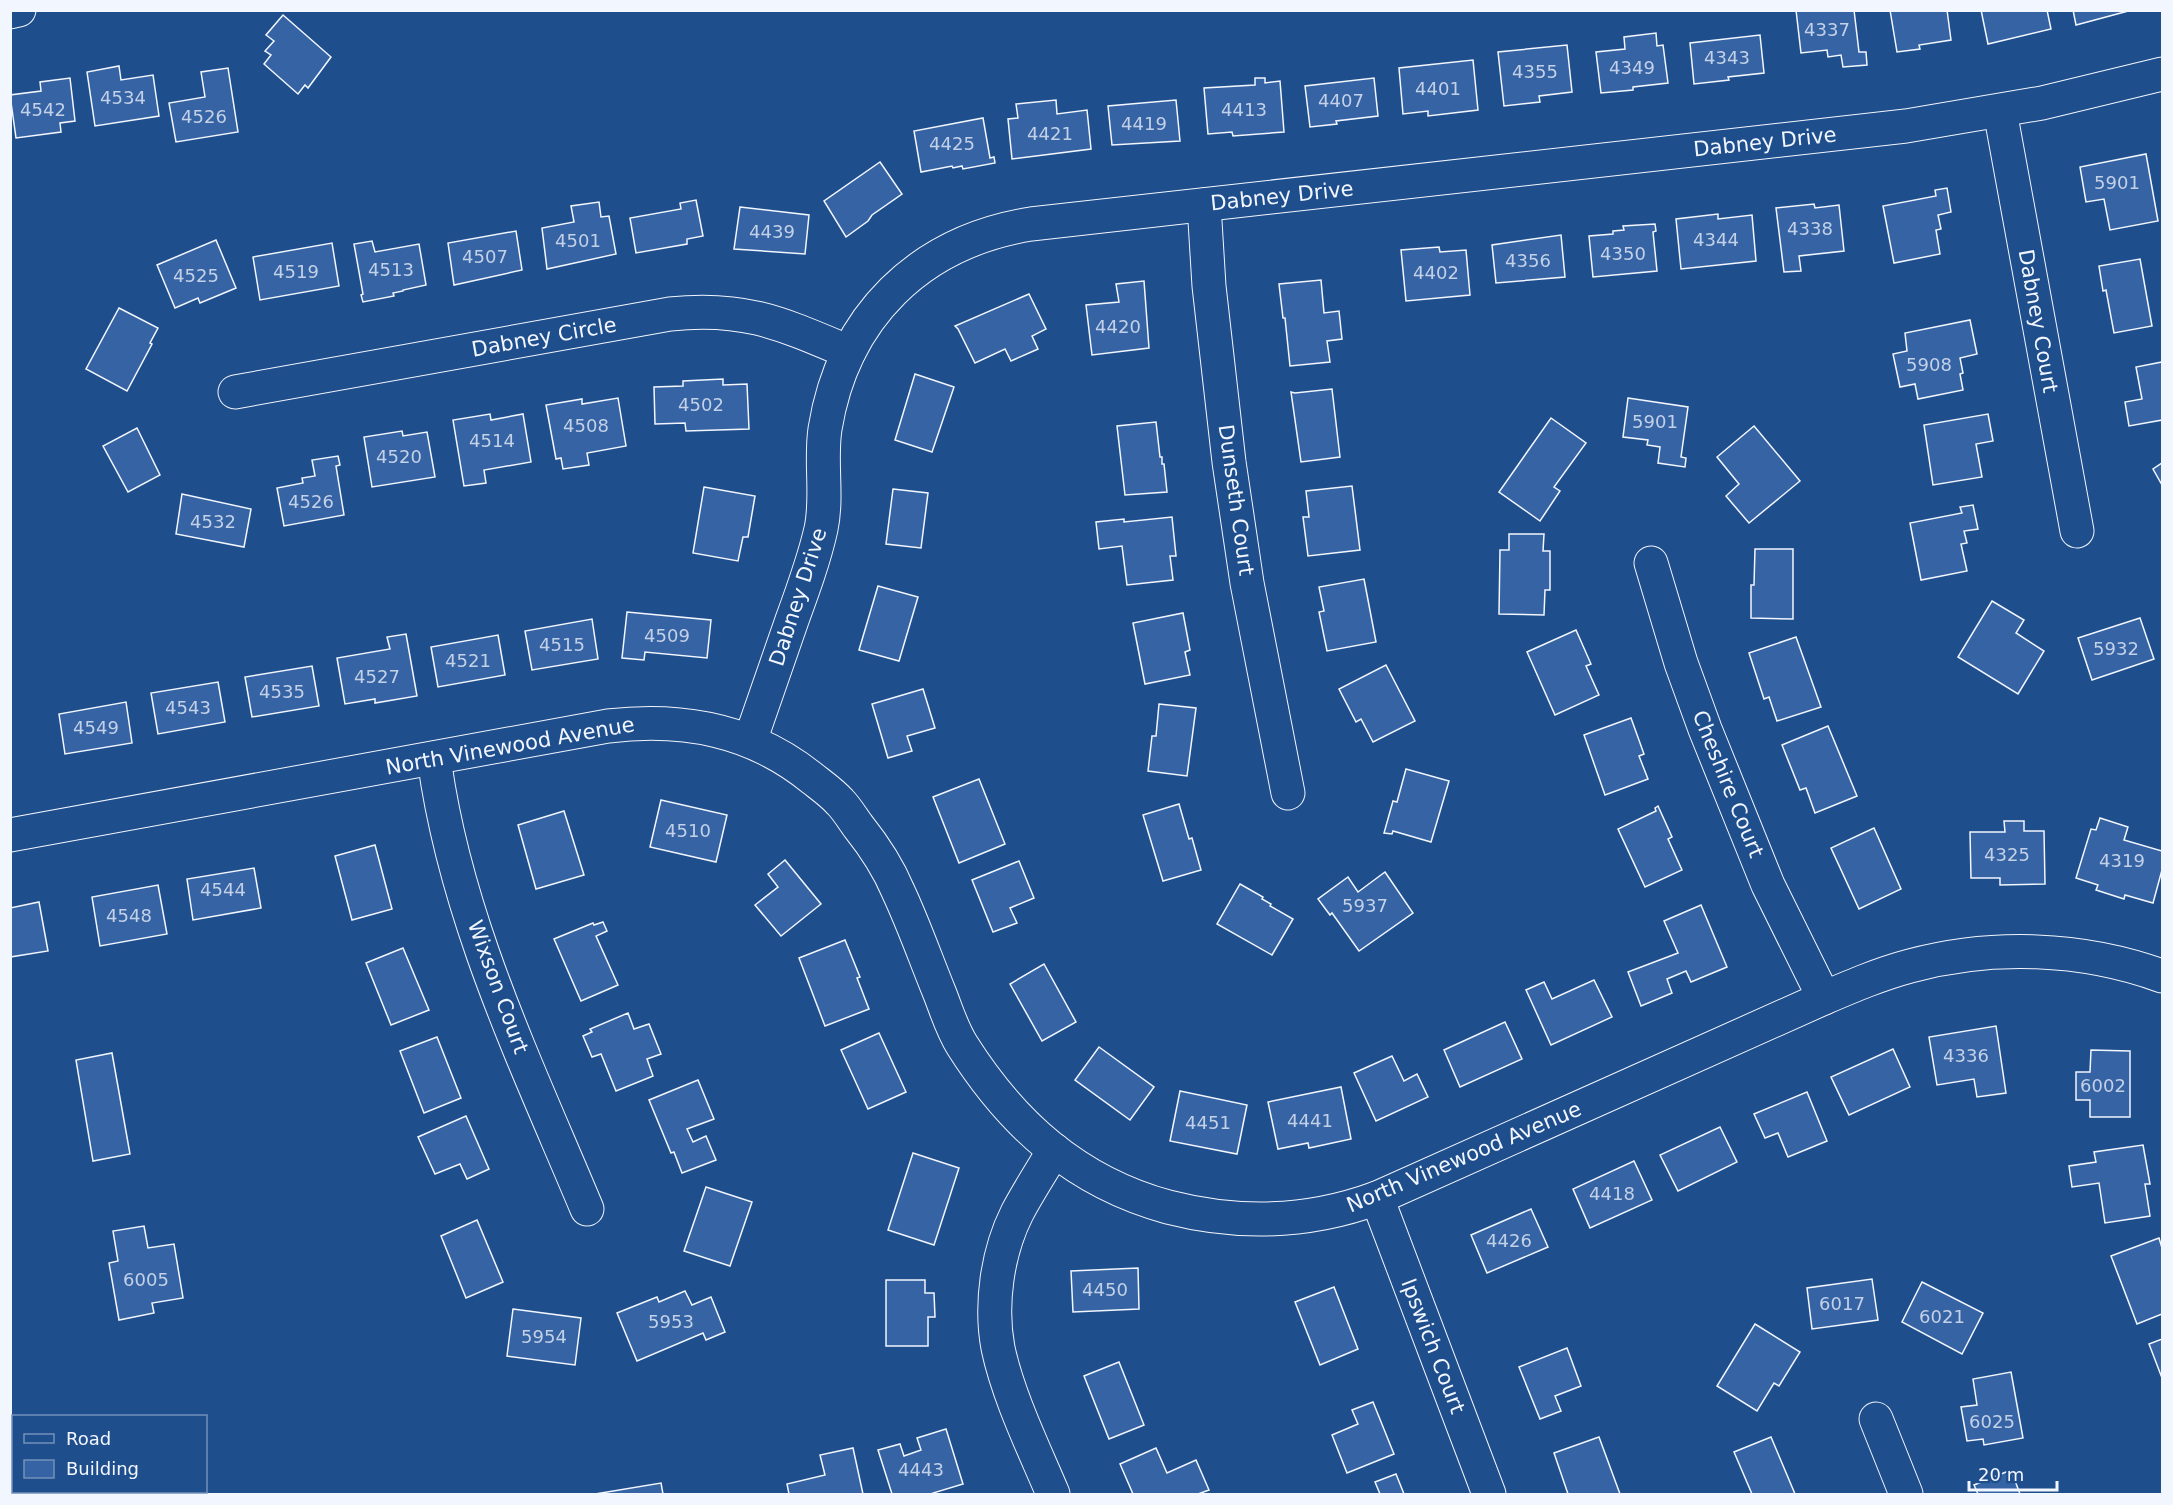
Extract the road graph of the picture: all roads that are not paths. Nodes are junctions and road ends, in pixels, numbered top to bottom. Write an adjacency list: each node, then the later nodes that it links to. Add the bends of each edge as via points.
1 (19, 10): 2 (street)
2 (10, 12)
3 (2163, 74): 4 (street, Dabney Drive)
4 (2000, 111): 5 (street, Dabney Drive, via 1906,126); 8 (street, Dabney Court)
5 (1204, 205): 6 (street, Dabney Drive, via 1031,224 990,232 965,242 939,254 897,287 868,318); 12 (street, Dunseth Court, via 1229,462 1247,583)
6 (849, 352): 7 (street, Dabney Circle, via 770,320 747,314 697,311); 10 (street, Dabney Drive, via 838,374 825,431 821,528)
7 (235, 392)
8 (2077, 531)
9 (1651, 563): 15 (street, Cheshire Court, via 1705,729 1768,885)
10 (750, 741): 11 (street, North Vinewood Avenue, via 708,728 637,723); 16 (street, North Vinewood Avenue, via 789,760 824,786 868,838 898,890 949,1019 976,1068 1021,1122)
11 (434, 758): 13 (street, North Vinewood Avenue); 18 (street, Wixson Court, via 449,844 487,964)
12 (1288, 793)
13 (10, 835)
14 (2163, 976): 15 (street, North Vinewood Avenue, via 2087,957 2032,951 1990,952 1909,966)
15 (1824, 998): 17 (street, North Vinewood Avenue)
16 (1054, 1150): 17 (street, North Vinewood Avenue, via 1111,1186 1149,1202 1203,1215 1284,1219 1339,1210); 20 (street, via 1016,1214 1002,1254 995,1308 999,1350 1011,1390)
17 (1377, 1198): 21 (street, Ipswich Court)
18 (587, 1209)
19 (1876, 1419): 22 (street)
20 (1053, 1494)
21 (1489, 1494)
22 (1906, 1494)

